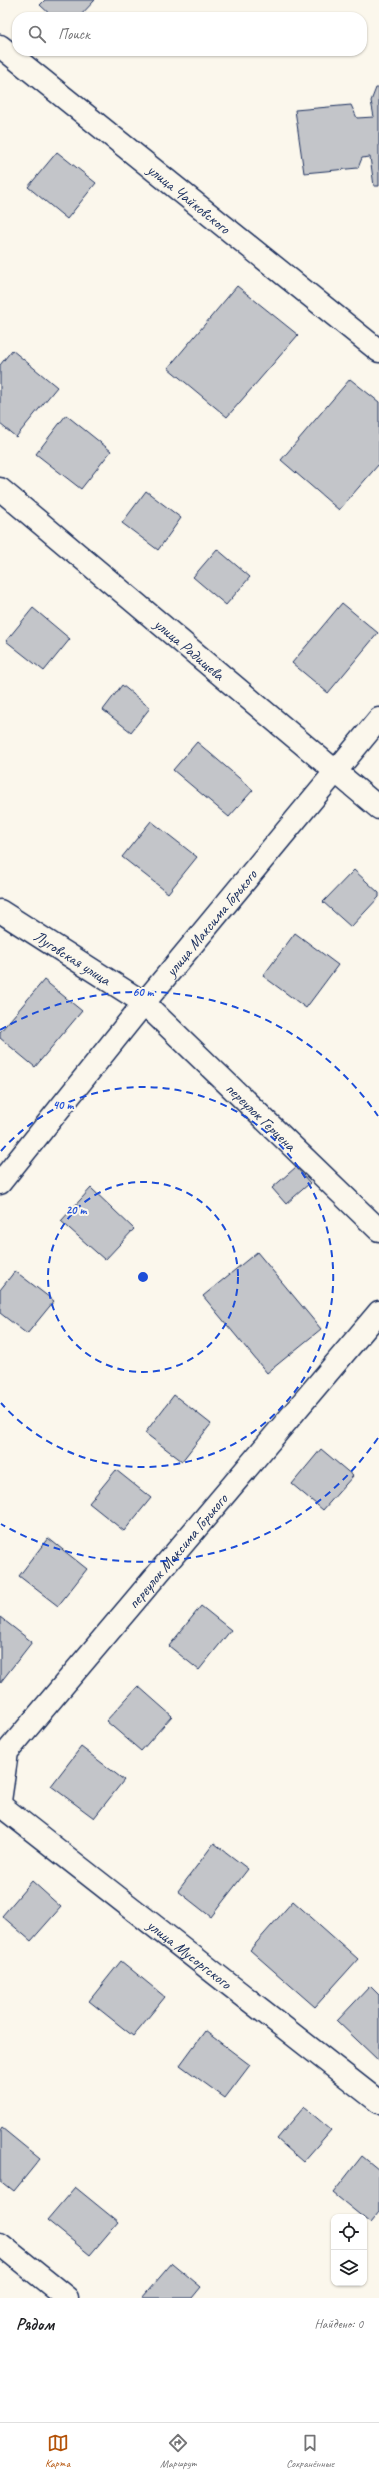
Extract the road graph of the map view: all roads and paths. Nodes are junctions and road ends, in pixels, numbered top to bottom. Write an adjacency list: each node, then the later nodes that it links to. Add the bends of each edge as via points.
1 (0, 46): 2 (street, улица Чайковского)
2 (12, 56)
3 (12, 56): 4 (street, улица Чайковского)
4 (379, 351)
5 (0, 489): 7 (street, улица Радищева)
6 (379, 719): 7 (street, улица Максима Горького)
7 (335, 772): 8 (street, улица Радищева); 10 (street, улица Максима Горького)
8 (379, 808)
9 (0, 911): 10 (street, Луговская улица)
10 (144, 1003): 11 (street, улица Максима Горького); 12 (street, переулок Герцена)
11 (0, 1183)
12 (379, 1230)
13 (379, 1312): 14 (street, переулок Максима Горького, via 7,1752)
14 (0, 1801)
15 (0, 1805): 16 (street, улица Мусоргского)
16 (379, 2102)
17 (0, 2244): 18 (street)
18 (67, 2298)

